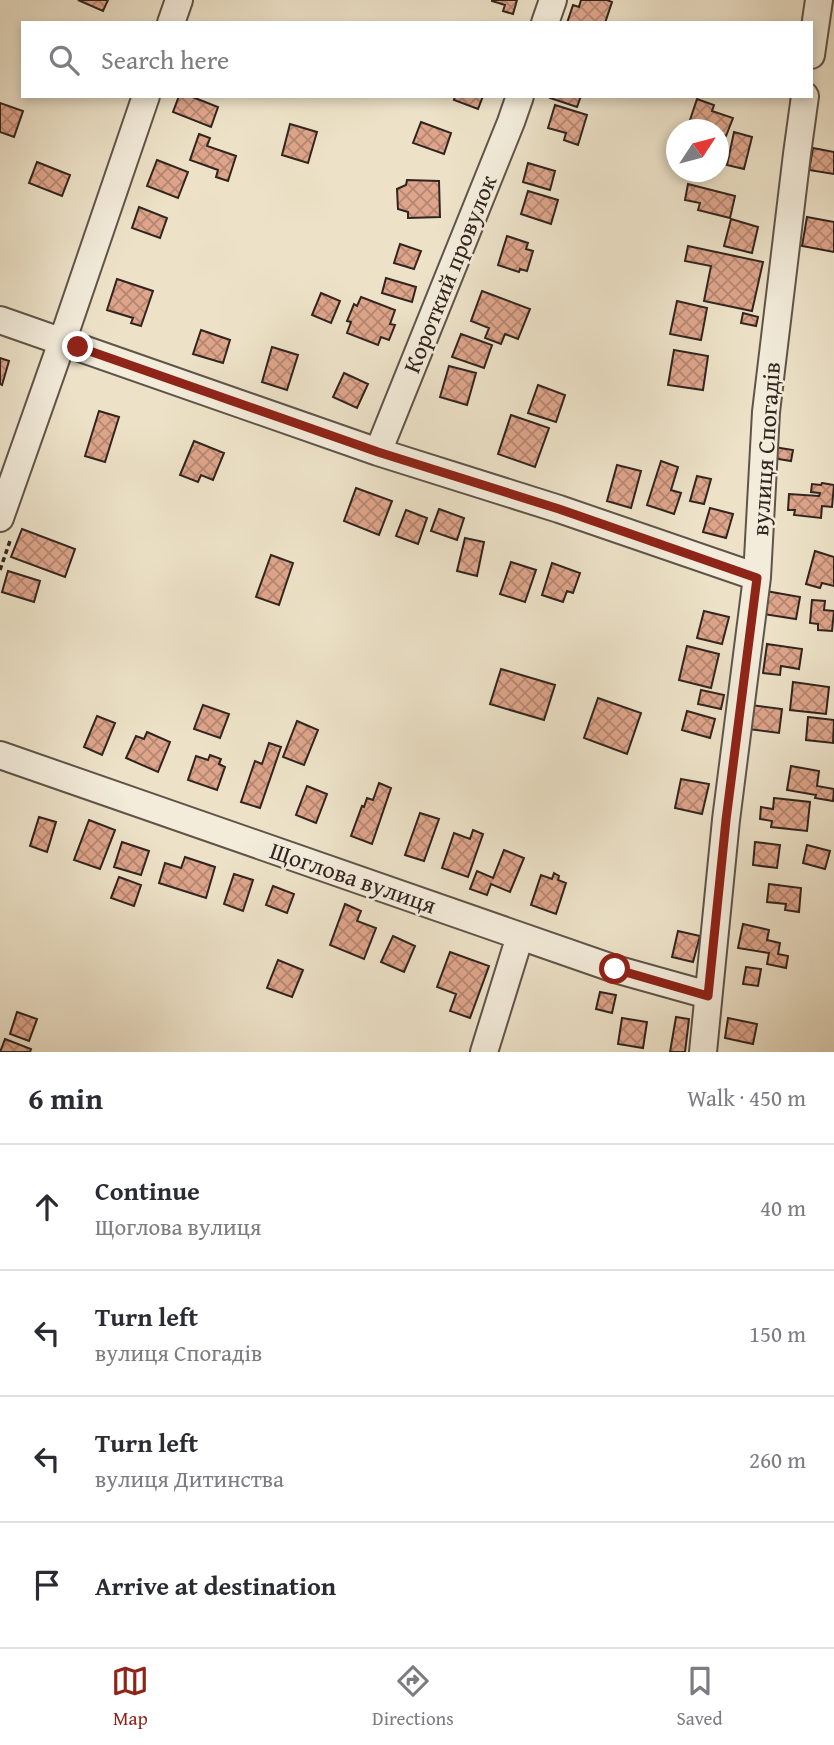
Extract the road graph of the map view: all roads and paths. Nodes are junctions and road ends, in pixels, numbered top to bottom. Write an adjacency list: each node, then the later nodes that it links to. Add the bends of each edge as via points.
1 (179, 0): 4 (street)
2 (553, 0): 5 (street)
3 (820, 0): 6 (street)
4 (172, 21)
5 (546, 21)
6 (813, 43)
7 (145, 98): 11 (street)
8 (519, 98): 12 (street, Короткий провулок)
9 (805, 98): 14 (street, вулиця Спогадів, via 766,412)
10 (0, 320): 11 (street)
11 (62, 342): 12 (street); 13 (street)
12 (378, 452): 14 (street)
13 (0, 517)
14 (757, 578): 17 (street, вулиця Спогадів)
15 (0, 755): 16 (street, Щоглова вулиця)
16 (520, 936): 17 (street, Щоглова вулиця); 18 (street)
17 (708, 996): 19 (street, вулиця Спогадів)
18 (484, 1052)
19 (703, 1052)

